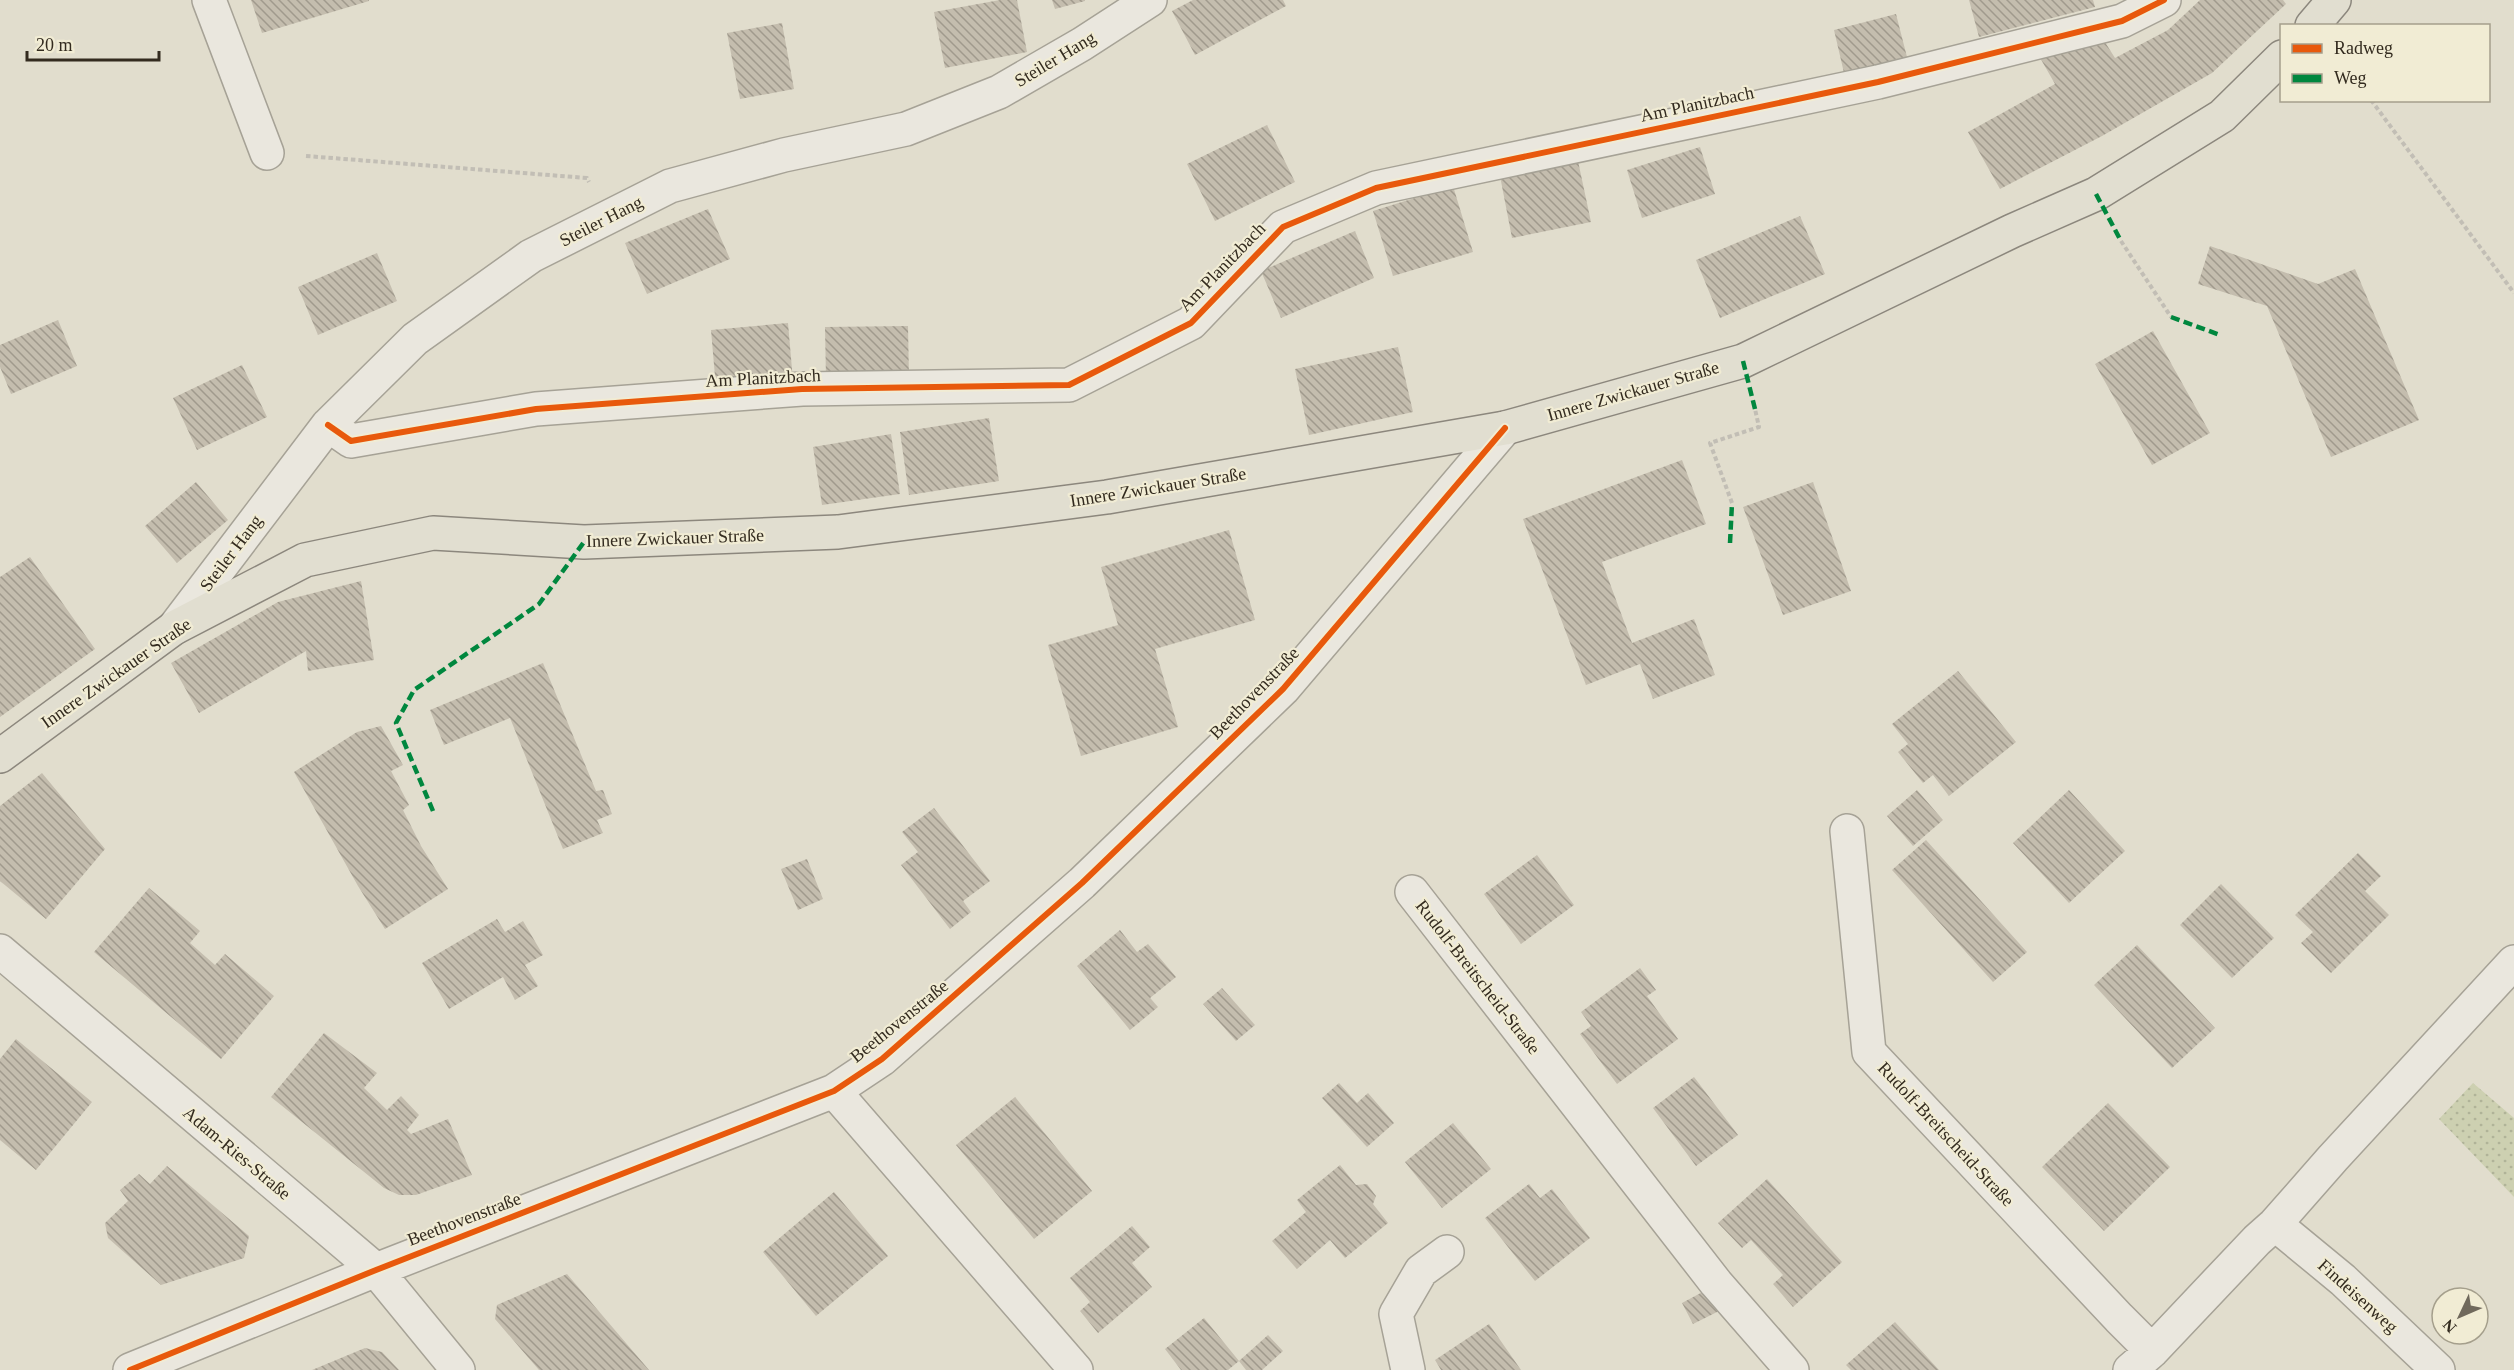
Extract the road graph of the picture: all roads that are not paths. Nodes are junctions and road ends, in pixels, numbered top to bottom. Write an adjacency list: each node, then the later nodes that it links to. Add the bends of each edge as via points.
1 (209, 0): 7 (street)
2 (1150, 0): 8 (street, Steiler Hang, via 999,92 906,129 784,155 670,186 531,256 415,339)
3 (2164, 0): 8 (street, Am Planitzbach, via 2122,21 1878,82 1376,188 1283,227 1191,323 1069,385 802,389 536,409 351,441)
4 (2334, 0): 5 (main road)
5 (2314, 24)
6 (2280, 59): 9 (main road, Innere Zwickauer Straße, via 2222,116 2096,194 1743,361)
7 (267, 153)
8 (328, 425): 10 (street, Steiler Hang)
9 (1505, 428): 10 (main road, Innere Zwickauer Straße, via 1107,497 838,532 584,542 433,533 305,560); 16 (street, Beethovenstraße, via 1283,689 1082,883 882,1059)
10 (174, 628): 11 (main road, Innere Zwickauer Straße)
11 (0, 756)
12 (1847, 831): 20 (street, Rudolf-Breitscheid-Straße, via 1869,1052 2111,1310)
13 (1412, 892): 25 (street, Rudolf-Breitscheid-Straße, via 1716,1283)
14 (0, 951): 19 (street, Adam-Ries-Straße)
15 (2514, 962): 17 (street, Rudolf-Breitscheid-Straße)
16 (834, 1091): 19 (street, Beethovenstraße); 23 (street)
17 (2275, 1224): 20 (street, Rudolf-Breitscheid-Straße); 26 (street, Findeisenweg, via 2343,1280)
18 (1447, 1252): 24 (street, via 1420,1270 1396,1314)
19 (376, 1270): 21 (street, Beethovenstraße); 22 (street, Adam-Ries-Straße)
20 (2141, 1360)
21 (130, 1370)
22 (458, 1370)
23 (1076, 1370)
24 (1408, 1370)
25 (1792, 1370)
26 (2438, 1370)

